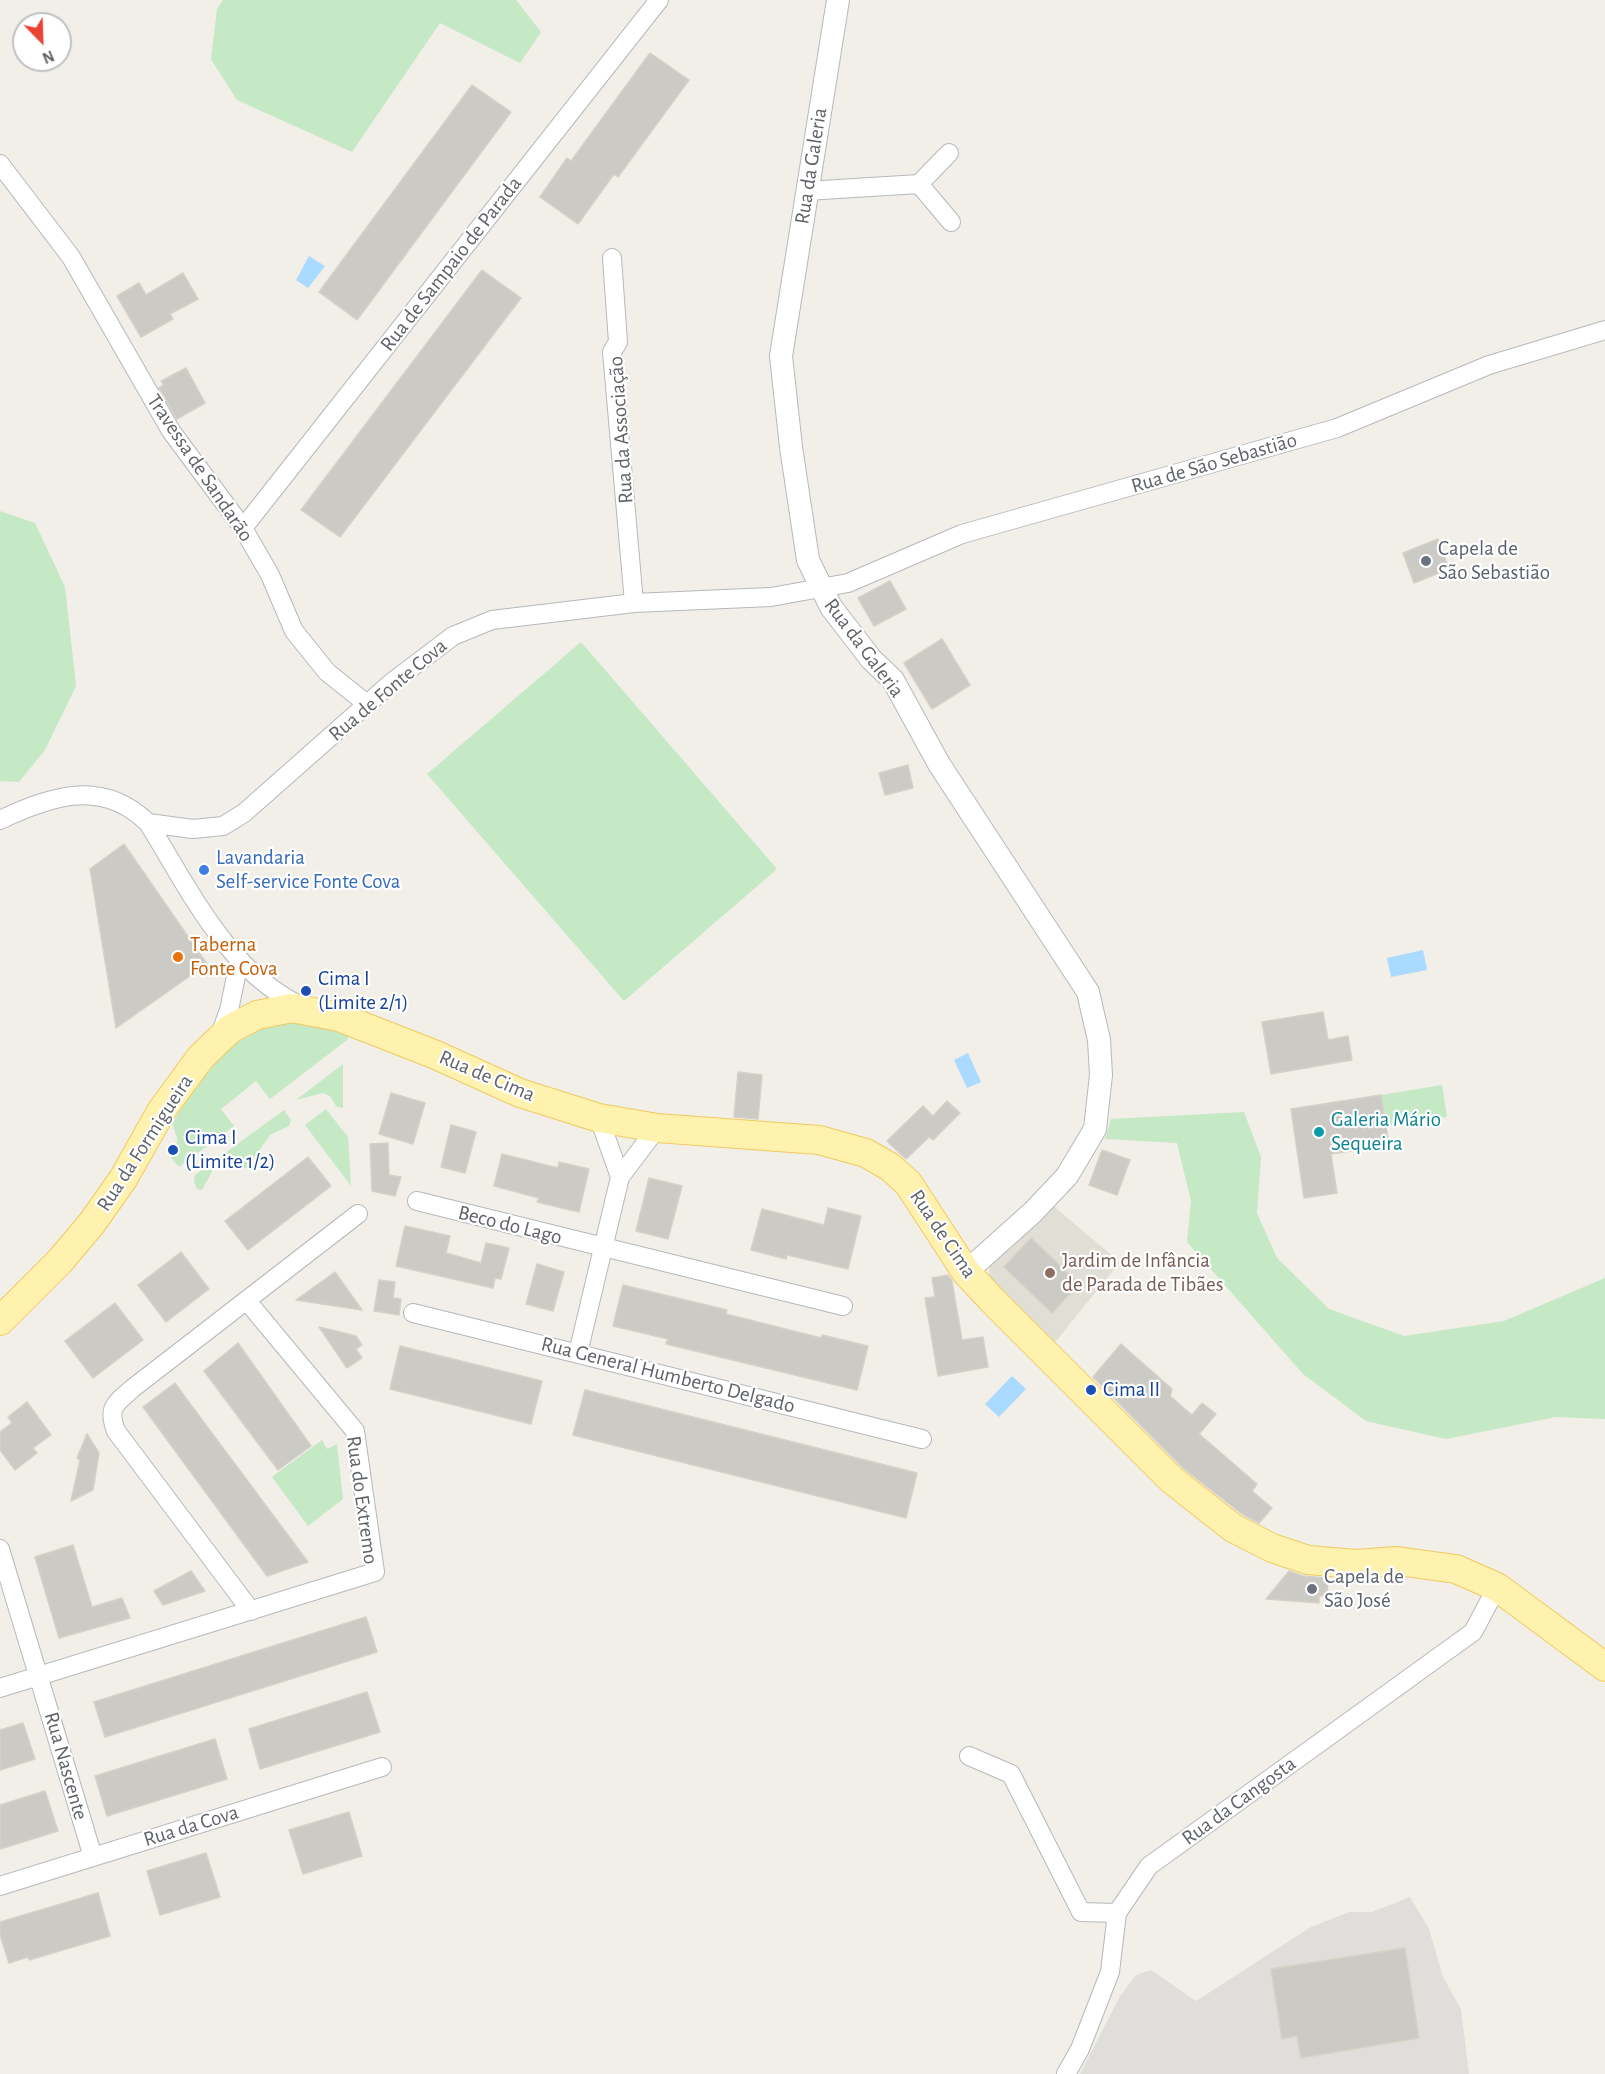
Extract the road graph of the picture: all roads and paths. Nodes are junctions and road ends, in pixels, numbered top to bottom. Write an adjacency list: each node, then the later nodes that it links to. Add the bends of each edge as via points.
1 (659, 0): 10 (street, Rua de Sampaio de Parada)
2 (838, 0): 6 (street, Rua da Galeria)
3 (949, 153): 5 (street)
4 (0, 164): 10 (street, Travessa de Sandarão, via 71,257 171,431)
5 (919, 184): 6 (street); 7 (street)
6 (806, 191): 11 (street, Rua da Galeria, via 781,356 808,560)
7 (951, 222)
8 (612, 258): 12 (street, Rua da Associação, via 618,342 612,352)
9 (1605, 330): 11 (street, Rua de São Sebastião, via 1490,365 1337,428 962,534 848,583)
10 (243, 528): 13 (street, Travessa de Sandarão, via 270,575 294,631 327,672)
11 (820, 589): 12 (street, Rua de Fonte Cova, via 771,597); 25 (street, Rua da Galeria, via 871,659 893,680 939,764 1088,992 1099,1040 1101,1076 1095,1129 1067,1176)
12 (634, 603): 13 (street, Rua de Fonte Cova, via 492,620 453,636)
13 (367, 704): 15 (street, Rua de Fonte Cova, via 244,813 223,826 193,829)
14 (0, 820): 15 (street, via 34,804 70,795 105,796 133,808)
15 (148, 823): 16 (street)
16 (239, 962): 17 (street, via 282,997); 18 (street, via 230,1010)
17 (314, 1012): 18 (main road, Rua da Formigueira, via 292,1008 258,1015 230,1029); 19 (main road, Rua de Cima, via 339,1017 436,1055 520,1093)
18 (218, 1041): 29 (main road, Rua da Formigueira, via 200,1058 162,1110 123,1179 92,1223)
19 (599, 1118): 20 (main road, Rua de Cima); 21 (street)
20 (657, 1128): 21 (street); 25 (main road, Rua de Cima, via 819,1140 866,1153 908,1183)
21 (620, 1177): 24 (street)
22 (417, 1201): 24 (street, Beco do Lago)
23 (358, 1214): 26 (street)
24 (602, 1248): 27 (street, Beco do Lago); 30 (street)
25 (966, 1272): 33 (main road, Rua de Cima, via 1172,1480 1233,1528 1272,1548 1308,1560 1398,1561 1456,1569)
26 (247, 1301): 34 (street, via 133,1388 115,1404 111,1416 116,1431); 34 (street, Rua do Extremo, via 355,1431 375,1572)
27 (843, 1306)
28 (413, 1313): 30 (street, Rua General Humberto Delgado)
29 (0, 1321)
30 (578, 1353): 31 (street, Rua General Humberto Delgado)
31 (922, 1439)
32 (0, 1549): 36 (street, Rua Nascente)
33 (1497, 1587): 35 (main road, Rua de Cima); 42 (street, Rua da Cangosta, via 1473,1632 1149,1866)
34 (250, 1611): 36 (street, Rua do Extremo)
35 (1605, 1667)
36 (39, 1675): 37 (street, Rua do Extremo); 40 (street, Rua Nascente)
37 (0, 1688)
38 (969, 1756): 42 (street, via 1011,1774 1081,1912)
39 (382, 1767): 40 (street, Rua da Cova)
40 (93, 1857): 41 (street, Rua da Cova)
41 (0, 1886)
42 (1117, 1913): 43 (street, Rua da Cangosta, via 1110,1972)
43 (1066, 2074)

